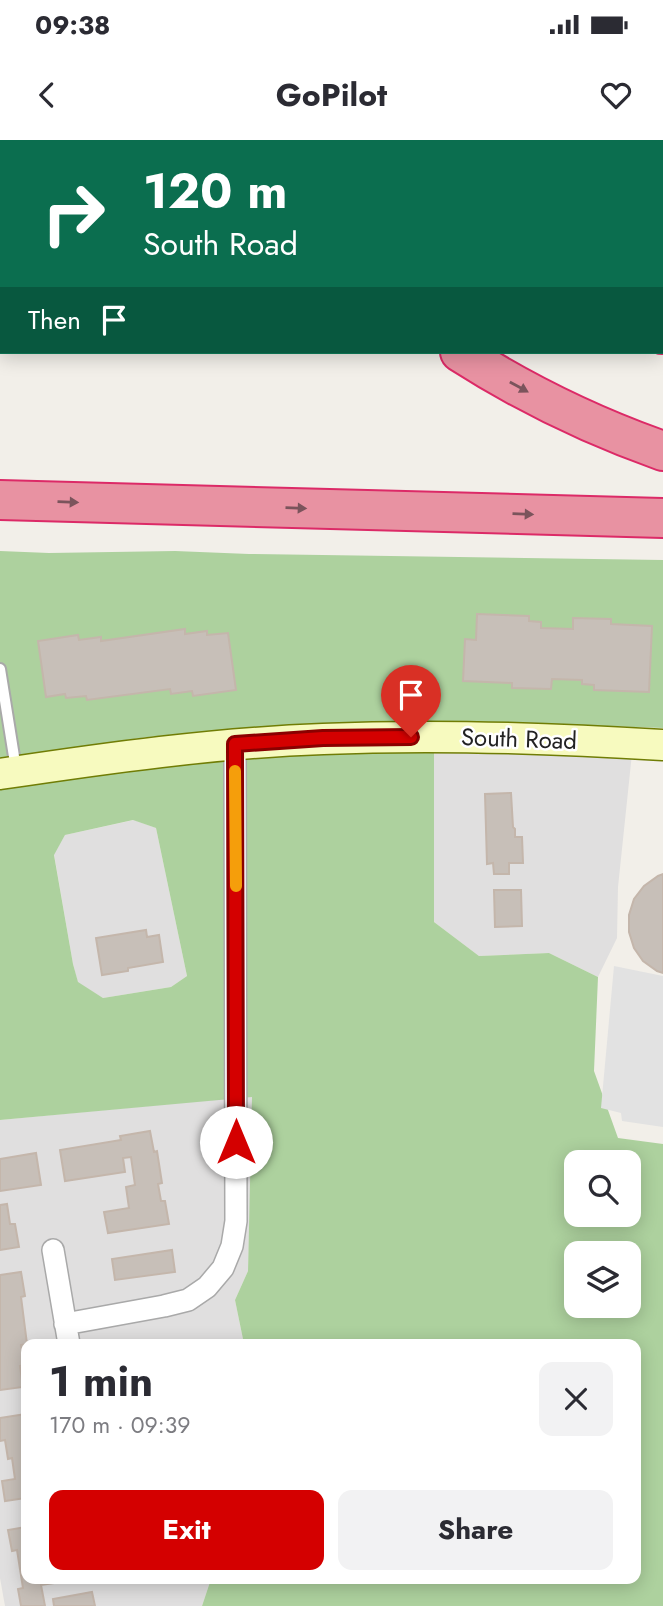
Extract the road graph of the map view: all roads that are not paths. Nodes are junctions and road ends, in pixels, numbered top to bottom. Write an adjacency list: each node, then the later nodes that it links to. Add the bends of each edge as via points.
1 (463, 354): 2 (highway, one-way to 2, via 565,411)
2 (663, 451)
3 (0, 500): 4 (highway, one-way to 4)
4 (663, 518)
5 (0, 669): 6 (lane)
6 (3, 703): 9 (lane)
7 (235, 744): 8 (main road, South Road, via 411,737); 9 (main road, South Road); 11 (street, via 236,1222 232,1246 223,1268 188,1300)
8 (663, 745)
9 (8, 773)
10 (53, 1250): 11 (street)
11 (67, 1334)

